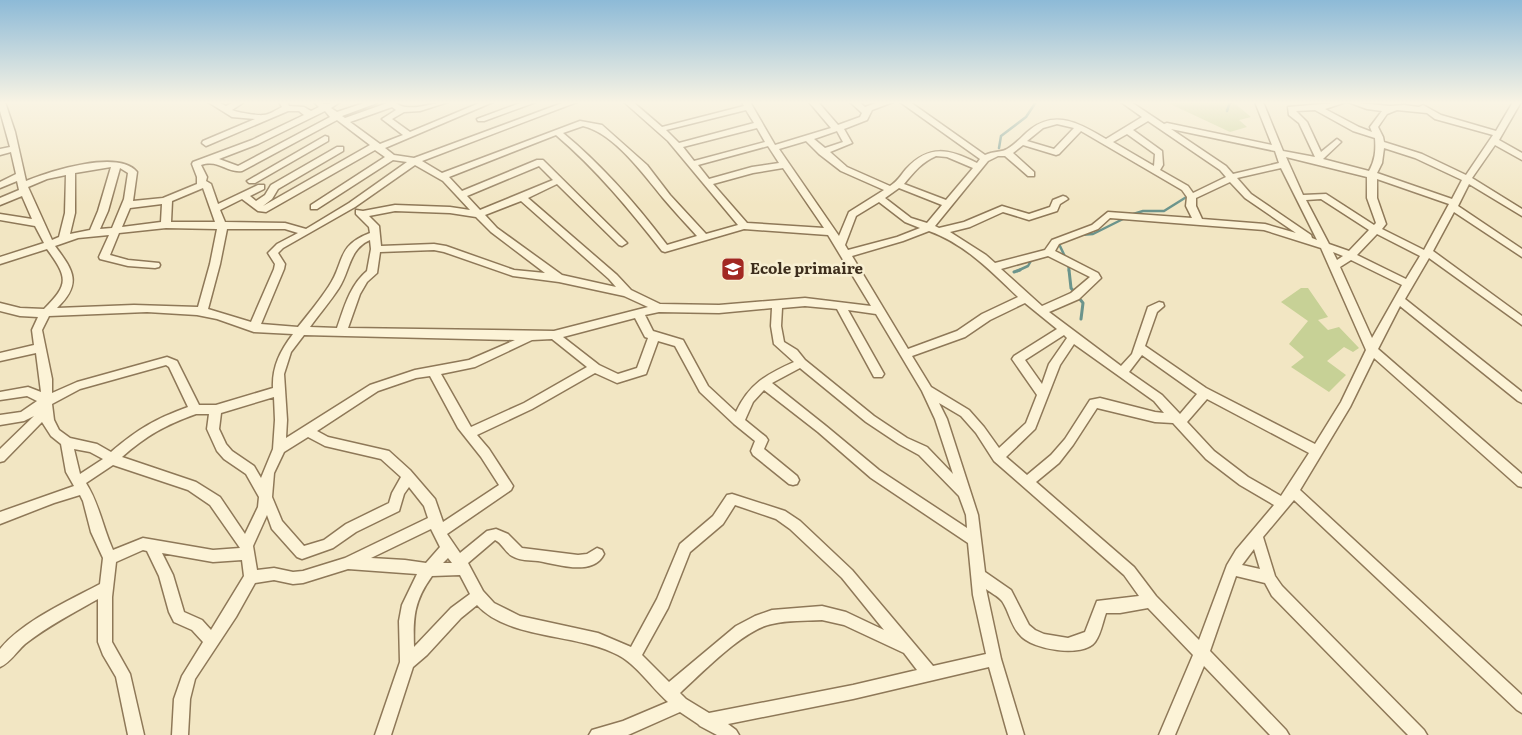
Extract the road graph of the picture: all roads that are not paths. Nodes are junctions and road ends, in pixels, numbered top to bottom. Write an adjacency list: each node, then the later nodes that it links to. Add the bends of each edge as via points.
1 (9, 136): 40 (street)
2 (221, 136): 36 (street)
3 (265, 136): 50 (street)
4 (299, 136): 50 (street, via 239,169)
5 (320, 136): 31 (street)
6 (362, 136): 39 (street)
7 (406, 136): 39 (street)
8 (483, 136): 52 (street)
9 (546, 136): 61 (street)
10 (562, 136): 104 (street, via 614,184 665,249)
11 (609, 136): 104 (street, via 644,167)
12 (668, 136): 38 (street)
13 (714, 136): 38 (street)
14 (766, 136): 37 (street)
15 (812, 136): 30 (street)
16 (843, 136): 44 (street, via 848,143)
17 (953, 136): 51 (street)
18 (1028, 136): 33 (street)
19 (1070, 136): 33 (street, via 1056,152)
20 (1097, 136): 34 (street)
21 (1118, 136): 34 (street)
22 (1135, 136): 58 (street, via 1159,153 1159,166)
23 (1176, 136): 62 (street)
24 (1213, 136): 42 (street)
25 (1273, 136): 42 (street)
26 (1309, 136): 49 (street)
27 (1371, 136): 32 (street)
28 (1378, 136): 32 (street)
29 (1496, 137): 47 (street); 64 (street)
30 (808, 138): 37 (street); 44 (street)
31 (325, 139): 41 (street); 71 (street)
32 (1379, 140): 63 (street, via 1379,159); 64 (street)
33 (1022, 142): 45 (street)
34 (1107, 142): 58 (street)
35 (1337, 142): 49 (street)
36 (206, 143)
37 (772, 145): 54 (street); 56 (street)
38 (677, 146): 54 (street)
39 (377, 147): 46 (street); 48 (street)
40 (14, 149): 43 (street); 67 (street)
41 (340, 149): 48 (street); 85 (street, via 274,187)
42 (1279, 151): 49 (street); 55 (street)
43 (0, 152)
44 (822, 152): 70 (street, via 844,169)
45 (1008, 153): 51 (street, via 996,153); 60 (street)
46 (391, 157): 52 (street); 84 (street)
47 (1522, 157)
48 (355, 158): 85 (street)
49 (1319, 158): 63 (street)
50 (211, 159): 68 (street, via 196,165 202,177 201,183)
51 (985, 159): 57 (street)
52 (415, 162): 61 (street); 82 (street)
53 (116, 164): 59 (street); 81 (street, via 133,170); 100 (street)
54 (694, 164): 66 (street)
55 (1285, 164): 62 (street); 77 (street)
56 (785, 165): 66 (street); 102 (street)
57 (977, 167): 70 (street, via 951,154 928,155); 80 (street)
58 (1155, 170): 74 (street, via 1185,188)
59 (70, 171): 67 (street); 105 (street, via 70,213)
60 (1031, 174)
61 (442, 176): 72 (street)
62 (1232, 177): 74 (street); 107 (street, via 1254,202)
63 (1373, 177): 83 (street); 98 (street, via 1372,198 1381,224)
64 (1468, 178): 83 (street); 87 (street)
65 (559, 180): 72 (street, via 536,162); 73 (street); 106 (street)
66 (709, 182): 95 (street)
67 (23, 184): 69 (street); 79 (street); 92 (street)
68 (206, 184): 78 (street, via 168,197); 86 (street)
69 (0, 185)
70 (895, 187): 75 (street); 80 (street)
71 (243, 195): 85 (street); 86 (street)
72 (461, 195): 89 (street)
73 (522, 197): 89 (street); 121 (street)
74 (1192, 197): 91 (street, via 1191,206)
75 (879, 198): 97 (street, via 904,217); 110 (street, via 852,214)
76 (1063, 198): 97 (street, via 1054,209 1033,217 1002,209 967,225)
77 (1301, 198): 98 (street, via 1323,196); 107 (street)
78 (166, 201): 81 (street); 93 (street)
79 (0, 202)
80 (947, 202): 97 (street)
81 (126, 205): 99 (street)
82 (352, 205): 88 (street); 101 (street)
83 (1454, 205): 112 (street); 113 (street)
84 (314, 207)
85 (259, 208): 94 (street)
86 (215, 209): 96 (street)
87 (1522, 213)
88 (362, 214): 89 (street, via 395,208); 103 (street, via 374,224)
89 (479, 214): 119 (street, via 502,236)
90 (0, 217): 92 (street)
91 (1198, 222): 107 (street, via 1265,227); 111 (street, via 1108,215 1082,234 1055,242)
92 (39, 223): 108 (street)
93 (166, 225): 96 (street); 99 (street)
94 (268, 226): 96 (street); 101 (street, via 293,227)
95 (744, 226): 102 (street); 104 (street)
96 (222, 227): 130 (street)
97 (934, 229): 110 (street); 118 (street, via 957,240)
98 (1376, 229): 112 (street); 114 (street)
99 (115, 231): 100 (street); 116 (street, via 105,258)
100 (94, 232): 105 (street)
101 (307, 232): 135 (street, via 273,253 280,264 279,269)
102 (830, 232): 110 (street)
103 (376, 234): 109 (street); 136 (street, via 361,240 349,251 335,286)
104 (704, 238)
105 (64, 239): 108 (street)
106 (622, 243)
107 (1319, 243): 114 (street); 117 (street)
108 (49, 244): 115 (street); 133 (street, via 64,265 69,283 64,295)
109 (376, 249): 119 (street, via 440,248 512,273); 137 (street, via 372,272 355,294)
110 (843, 249): 129 (street)
111 (1049, 252): 118 (street); 131 (street, via 1091,272 1096,278 1075,296)
112 (1427, 253): 120 (street); 134 (street)
113 (1522, 254)
114 (1351, 255): 117 (street); 120 (street)
115 (0, 261)
116 (155, 265)
117 (1334, 266): 144 (street)
118 (994, 267): 122 (street)
119 (558, 278): 121 (street)
120 (1408, 284): 123 (street)
121 (627, 293): 128 (street)
122 (1026, 298): 131 (street); 145 (street, via 986,317 961,334)
123 (1399, 300): 144 (street); 158 (street)
124 (777, 306): 127 (street, via 805,302); 128 (street); 147 (street, via 777,341)
125 (1159, 306): 142 (street, via 1152,310)
126 (0, 307): 133 (street)
127 (841, 307): 129 (street); 151 (street)
128 (659, 308): 132 (street)
129 (878, 310): 145 (street)
130 (202, 311): 133 (street, via 83,310); 135 (street)
131 (1040, 311): 138 (street)
132 (638, 313): 139 (street); 141 (street, via 648,332)
133 (45, 314): 143 (street, via 37,330)
134 (1522, 321)
135 (254, 328): 136 (street)
136 (302, 330): 137 (street); 154 (street, via 286,351)
137 (341, 331): 140 (street)
138 (1068, 333): 150 (street); 156 (street); 156 (street, via 1018,359)
139 (554, 335): 140 (street); 148 (street)
140 (534, 336): 149 (street, via 470,364)
141 (654, 336): 148 (street, via 641,372 617,379); 163 (street, via 679,343 704,389)
142 (1138, 347): 150 (street, via 1133,361); 155 (street)
143 (40, 348): 146 (street); 159 (street, via 46,379)
144 (1371, 349): 169 (street, via 1346,404); 176 (street)
145 (905, 354): 153 (street)
146 (0, 357)
147 (801, 363): 152 (street); 179 (street, via 870,419 923,451)
148 (595, 368): 166 (street, via 528,406)
149 (434, 372): 165 (street, via 415,374 374,388); 166 (street)
150 (1122, 372): 164 (street, via 1158,398)
151 (878, 374)
152 (763, 383): 163 (street, via 747,399); 185 (street, via 875,474)
153 (927, 390): 172 (street, via 965,413); 179 (street, via 941,419)
154 (278, 391): 161 (street); 168 (street)
155 (1205, 393): 164 (street); 169 (street)
156 (1043, 395): 172 (street, via 1029,428)
157 (0, 396): 159 (street, via 28,391)
158 (1522, 398)
159 (46, 403): 160 (street, via 77,386 167,362 173,364); 162 (street, via 24,416); 167 (street, via 48,421); 170 (street, via 36,422)
160 (196, 409): 161 (street); 171 (street, via 166,420 140,435)
161 (216, 410): 180 (street, via 213,429 222,447 250,470)
162 (0, 420)
163 (738, 420): 174 (street, via 762,440 757,451)
164 (1177, 420): 175 (street, via 1094,403 1055,459); 181 (street, via 1210,455 1244,481)
165 (308, 430): 168 (street); 173 (street, via 325,441 385,456)
166 (468, 434): 183 (street, via 507,486)
167 (66, 442): 171 (street, via 93,448); 177 (street, via 72,472)
168 (279, 449): 180 (street, via 268,473)
169 (1316, 451): 178 (street)
170 (0, 457)
171 (112, 458): 177 (street); 188 (street, via 192,486 215,501)
172 (998, 458): 175 (street)
173 (408, 477): 180 (street, via 394,507 351,528 328,544 304,553 277,525); 183 (street, via 430,503)
174 (793, 480)
175 (1026, 482): 200 (street, via 1129,571)
176 (1522, 482)
177 (80, 486): 182 (street); 190 (street, via 89,499 98,532)
178 (1293, 491): 181 (street); 211 (street)
179 (966, 494): 185 (street)
180 (265, 496): 188 (street)
181 (1282, 503): 184 (street)
182 (0, 518)
183 (437, 526): 187 (street); 191 (street)
184 (1257, 536): 193 (street); 197 (street)
185 (974, 540): 195 (street)
186 (151, 545): 188 (street, via 213,556); 190 (street, via 138,545); 201 (street, via 160,560 179,617 197,625)
187 (448, 548): 192 (street); 194 (street)
188 (246, 550): 196 (street)
189 (597, 554): 192 (street, via 579,562 522,555 497,534 492,535)
190 (110, 558): 198 (street)
191 (348, 563): 194 (street); 196 (street, via 303,577 274,574)
192 (462, 565): 194 (street); 199 (street)
193 (1232, 569): 197 (street); 203 (street)
194 (428, 570): 207 (street, via 414,591 407,615)
195 (977, 575): 200 (street, via 1006,595 1018,623 1030,635 1060,644 1076,644 1090,637 1104,605); 205 (street)
196 (251, 577): 201 (street)
197 (1269, 578): 221 (street, via 1288,602)
198 (106, 588): 206 (street, via 23,637); 213 (street, via 105,642 123,674)
199 (478, 596): 204 (street, via 490,608 519,622 612,644); 207 (street, via 456,613)
200 (1151, 601): 203 (street)
201 (212, 642): 214 (street, via 184,688)
202 (911, 649): 204 (street, via 847,574 795,525 780,515 732,499 718,520 685,548 661,607); 208 (street); 209 (street, via 846,619 822,613 772,617 741,631)
203 (1202, 652): 219 (street); 220 (street)
204 (633, 657): 209 (street)
205 (994, 659): 208 (street); 218 (street)
206 (0, 660)
207 (407, 662): 215 (street)
208 (930, 674): 212 (street)
209 (668, 693): 210 (street)
210 (681, 704): 212 (street); 216 (street, via 624,729)
211 (1522, 705)
212 (705, 721): 217 (street)
213 (136, 735)
214 (180, 735)
215 (383, 735)
216 (596, 735)
217 (731, 735)
218 (1016, 735)
219 (1167, 735)
220 (1281, 735)
221 (1419, 735)

